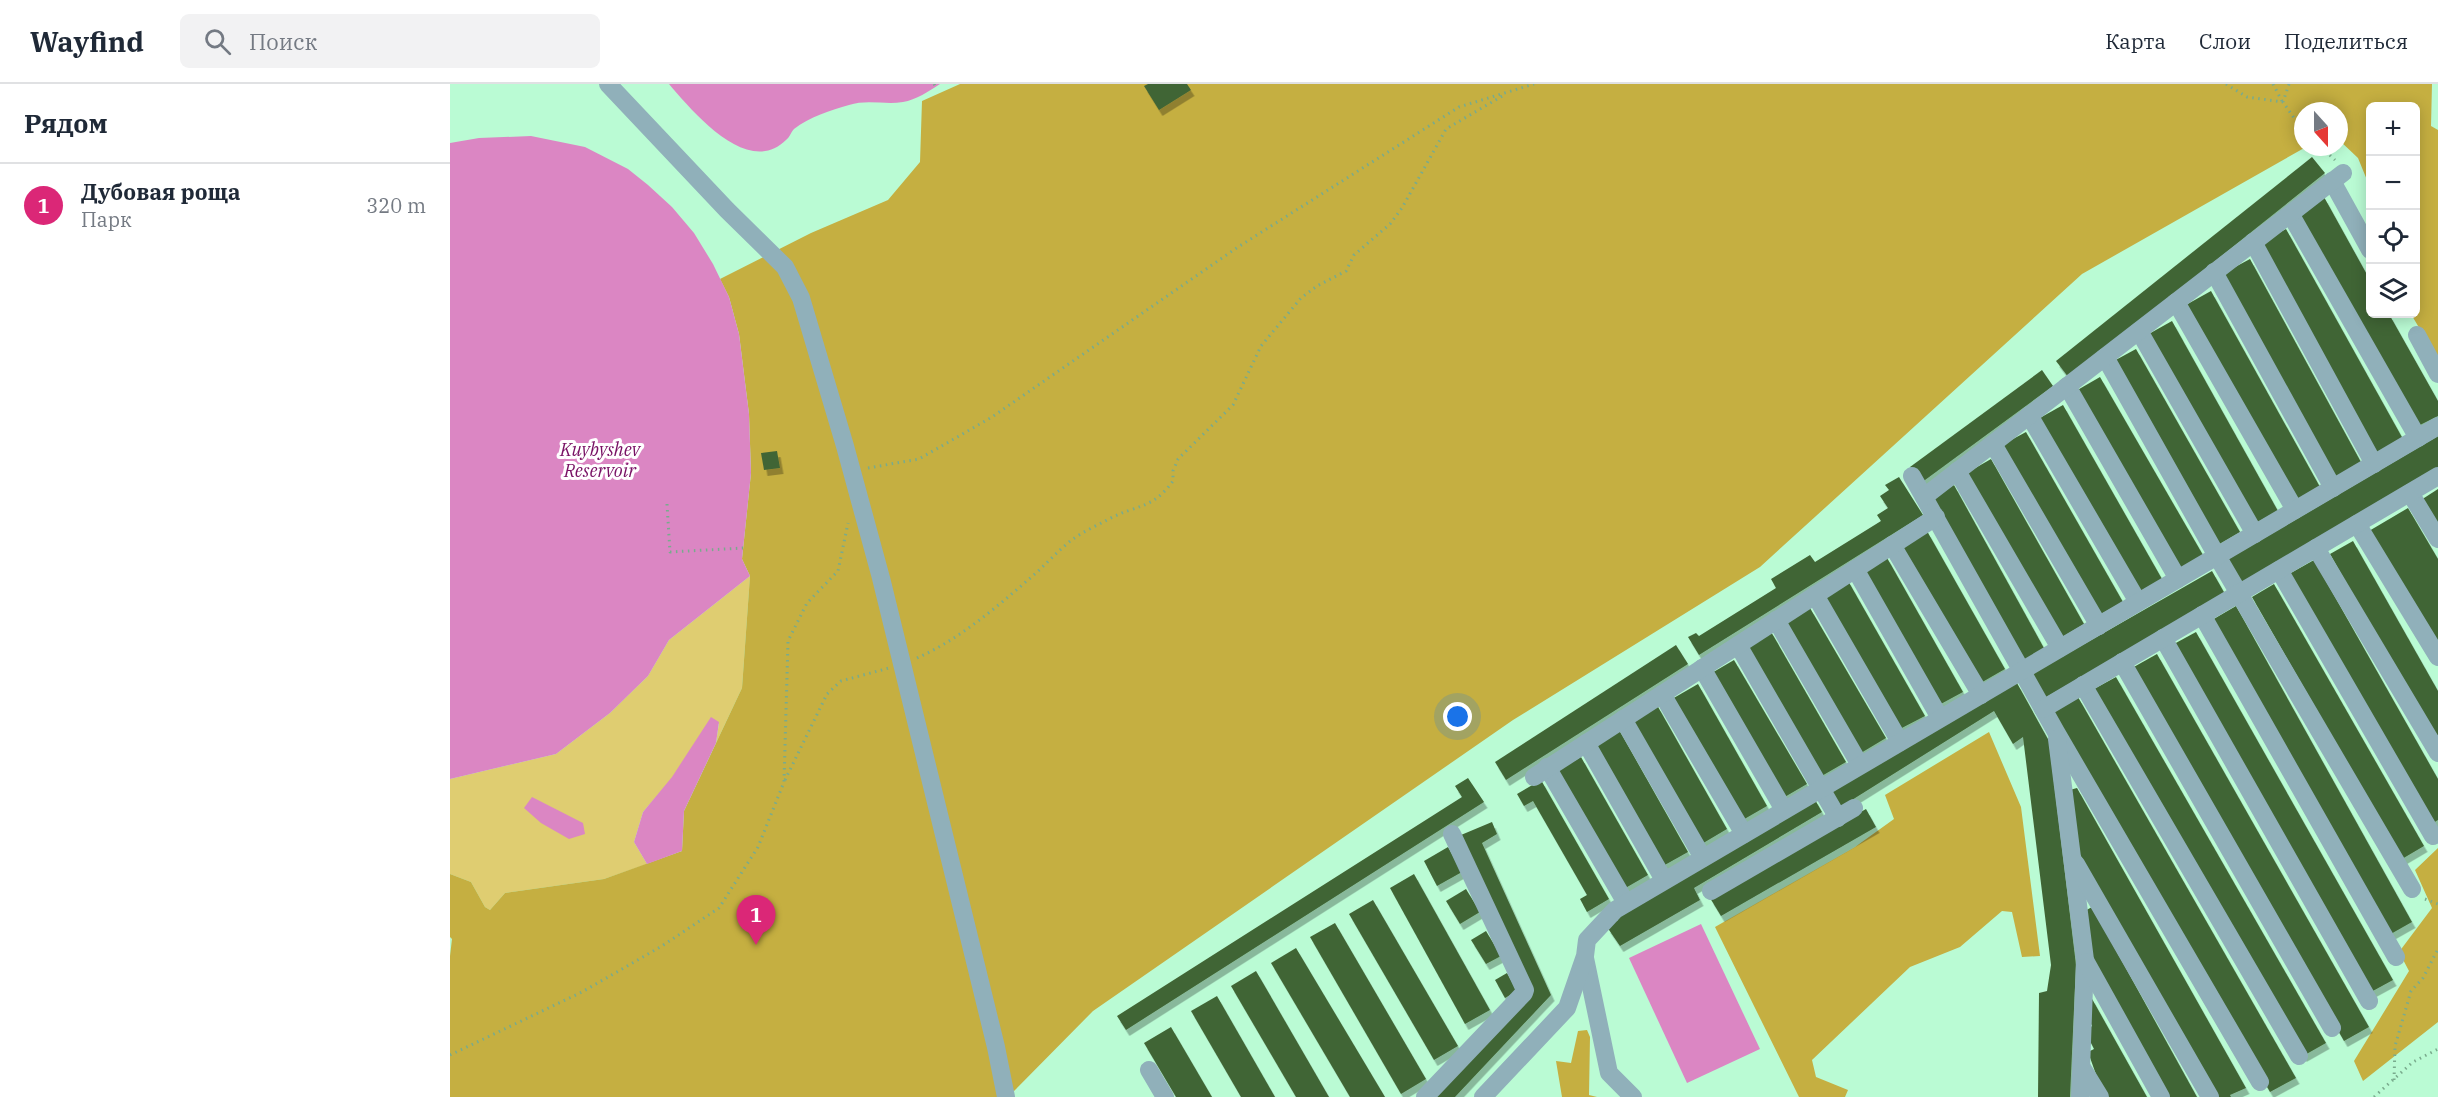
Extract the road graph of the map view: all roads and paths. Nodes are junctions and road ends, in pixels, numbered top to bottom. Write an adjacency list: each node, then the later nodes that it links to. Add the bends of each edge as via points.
1 (608, 84): 24 (lane, via 785,267 801,298)
2 (1534, 84): 6 (path)
3 (2226, 84): 7 (path, via 2247,97)
4 (2272, 84): 7 (path)
5 (2289, 84): 7 (path)
6 (1509, 91): 24 (path, via 1460,107 1388,152 1238,247 992,417 930,453 919,459); 56 (path, via 1446,129 1390,224 1354,255 1346,271 1301,298 1261,346 1233,405 1178,459 1173,481 1163,495 1070,541 971,626)
7 (2283, 102): 8 (path)
8 (2294, 118)
9 (2292, 217): 21 (lane)
10 (2366, 241): 11 (lane, via 2337,177)
11 (2253, 242): 12 (lane); 23 (lane)
12 (2214, 273): 13 (lane); 28 (lane)
13 (2176, 302): 14 (lane); 32 (lane)
14 (2139, 331): 16 (lane); 36 (lane)
15 (2417, 335): 17 (lane)
16 (2105, 357): 18 (lane); 41 (lane)
17 (2438, 374)
18 (2067, 386): 19 (lane); 44 (lane)
19 (2030, 415): 22 (lane); 47 (lane)
20 (2438, 426): 21 (lane)
21 (2418, 438): 23 (lane)
22 (1993, 444): 25 (lane); 50 (lane)
23 (2374, 464): 28 (lane)
24 (852, 471): 56 (lane)
25 (1957, 471): 30 (lane); 53 (lane)
26 (1912, 476): 30 (lane)
27 (2438, 476): 29 (lane)
28 (2333, 488): 32 (lane)
29 (2410, 493): 35 (lane); 37 (lane)
30 (1924, 497): 34 (lane)
31 (667, 504): 39 (path, via 670,552)
32 (2295, 510): 36 (lane)
33 (848, 516): 70 (path, via 838,571 807,603 788,641)
34 (1936, 518): 38 (lane); 58 (lane)
35 (2357, 524): 40 (lane); 54 (lane)
36 (2255, 534): 41 (lane)
37 (2438, 538)
38 (1892, 545): 42 (lane); 61 (lane)
39 (742, 548)
40 (2316, 548): 43 (lane); 68 (lane)
41 (2217, 556): 44 (lane); 45 (lane)
42 (1855, 569): 46 (lane); 63 (lane)
43 (2279, 570): 45 (lane); 77 (lane)
44 (2178, 579): 47 (lane)
45 (2239, 593): 48 (lane); 81 (lane)
46 (1815, 595): 49 (lane); 67 (lane)
47 (2138, 602): 50 (lane)
48 (2202, 615): 51 (lane); 86 (lane)
49 (1776, 620): 52 (lane); 69 (lane)
50 (2099, 626): 53 (lane)
51 (2163, 638): 55 (lane); 88 (lane)
52 (1738, 645): 57 (lane); 71 (lane)
53 (2060, 648): 58 (lane)
54 (2438, 657)
55 (2122, 662): 59 (lane); 89 (lane)
56 (902, 665): 70 (path, via 841,681 827,694); 97 (lane)
57 (1702, 668): 60 (lane); 73 (lane)
58 (2022, 671): 61 (lane); 62 (lane)
59 (2083, 685): 62 (lane); 92 (lane)
60 (1662, 694): 64 (lane); 76 (lane)
61 (1981, 695): 63 (lane)
62 (2043, 709): 65 (lane)
63 (1940, 718): 67 (lane)
64 (1623, 719): 66 (lane); 79 (lane)
65 (2056, 732): 78 (lane); 96 (lane)
66 (1586, 742): 80 (lane); 83 (lane, via 1540,772)
67 (1900, 742): 69 (lane)
68 (2438, 753)
69 (1860, 765): 71 (lane)
70 (784, 782): 91 (path, via 758,847 719,908 582,992)
71 (1821, 788): 73 (lane); 74 (lane)
72 (1854, 808): 74 (lane)
73 (1784, 810): 76 (lane)
74 (1838, 818): 82 (lane)
75 (1452, 834): 99 (lane, via 1525,990)
76 (1744, 834): 79 (lane)
77 (2433, 836)
78 (2072, 857): 87 (lane); 105 (lane)
79 (1703, 858): 80 (lane)
80 (1665, 880): 83 (lane)
81 (2412, 889)
82 (1711, 891)
83 (1626, 903): 85 (lane, via 1587,940)
84 (2438, 949): 95 (path, via 2423,978 2411,991 2395,1046)
85 (1585, 956): 100 (lane, via 1567,1008); 101 (lane, via 1609,1072)
86 (2396, 957)
87 (2085, 960): 93 (lane); 104 (lane)
88 (2369, 1001)
89 (2332, 1028)
90 (2438, 1049): 95 (path, via 2413,1062)
91 (450, 1055)
92 (2299, 1056)
93 (2081, 1066): 102 (lane); 103 (lane)
94 (1149, 1070): 98 (lane)
95 (2394, 1080): 106 (path)
96 (2260, 1082)
97 (1006, 1097)
98 (1165, 1097)
99 (1425, 1097)
100 (1483, 1097)
101 (1633, 1097)
102 (2080, 1097)
103 (2100, 1097)
104 (2160, 1097)
105 (2210, 1097)
106 (2374, 1097)

